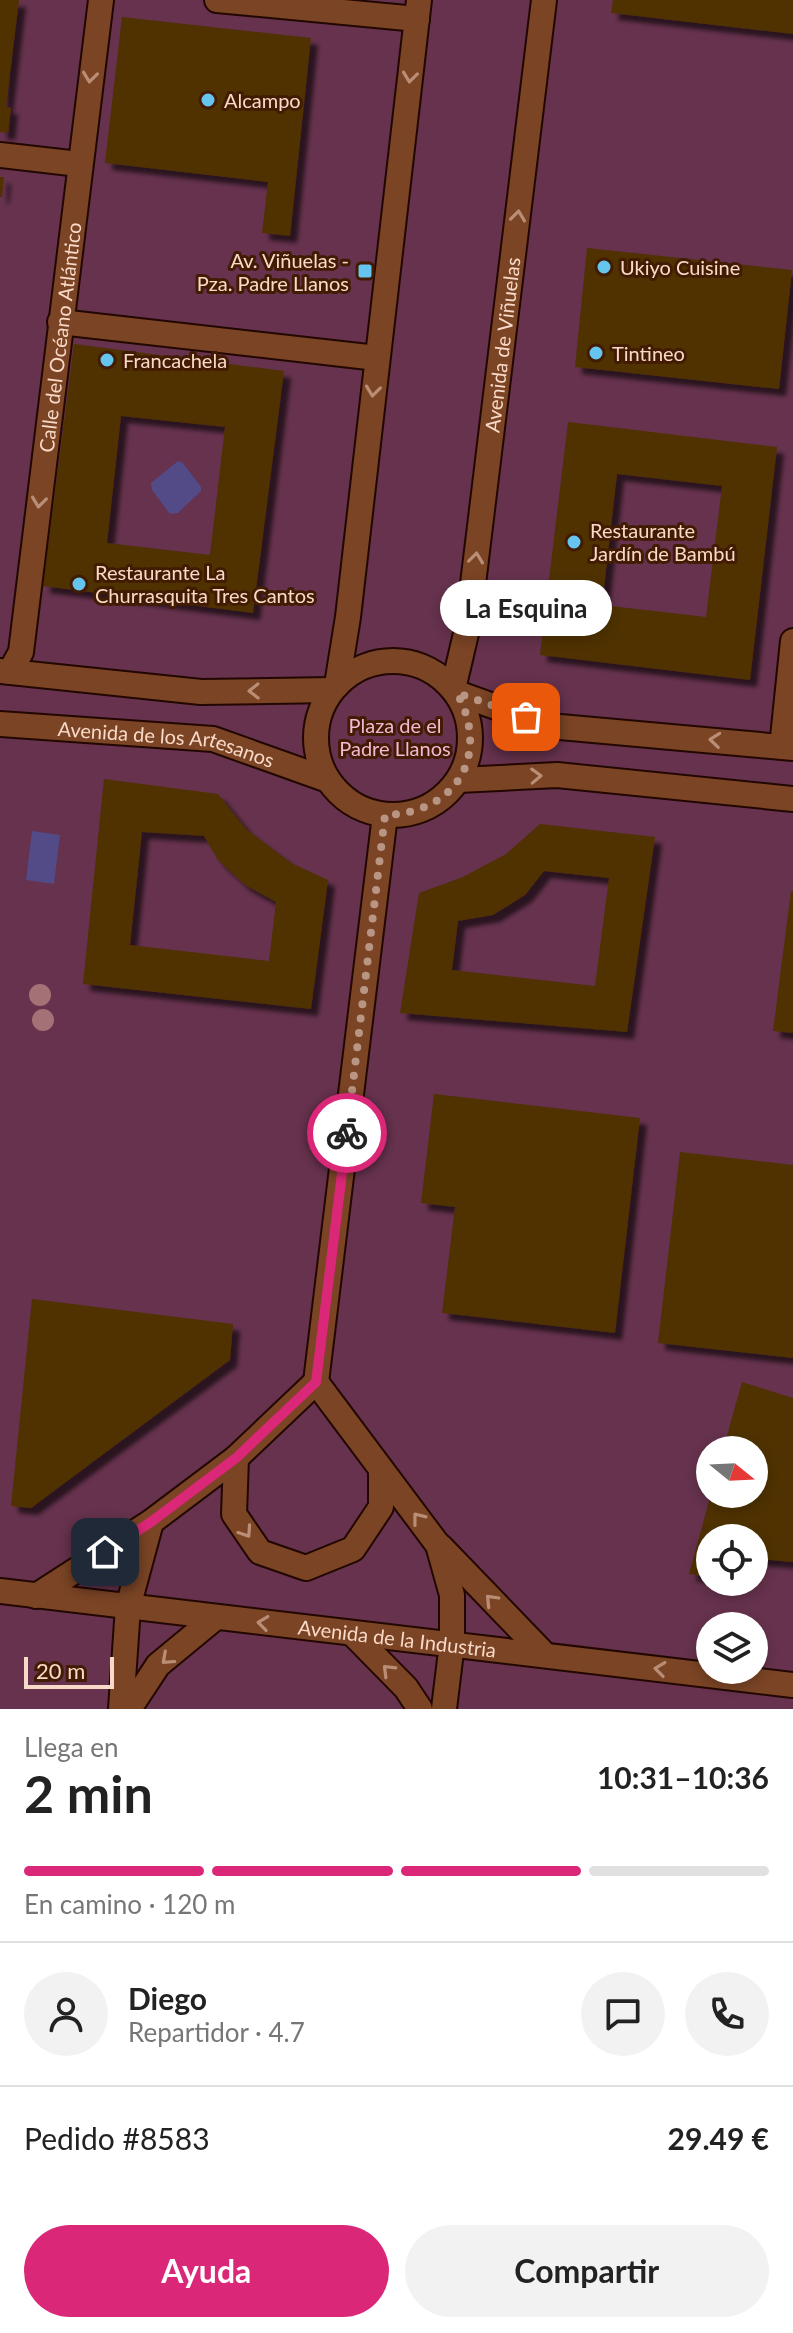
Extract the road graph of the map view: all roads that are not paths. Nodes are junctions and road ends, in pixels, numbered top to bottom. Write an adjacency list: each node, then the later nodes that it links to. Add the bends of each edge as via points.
1 (101, 0): 6 (street, Calle del Océano Atlántico, one-way to 6)
2 (217, 0): 4 (street)
3 (544, 0): 12 (street, Avenida de Viñuelas, one-way to 3, via 468,625)
4 (418, 10): 8 (street, one-way to 8)
5 (0, 155): 6 (street)
6 (79, 164): 7 (street, Calle del Océano Atlántico)
7 (60, 322): 8 (street); 10 (street, Calle del Océano Atlántico, one-way to 10, via 21,652)
8 (377, 358): 11 (street, one-way to 11)
9 (793, 641): 14 (street)
10 (5, 672): 11 (street, one-way to 10, via 201,692)
11 (335, 688): 12 (street, via 367,664 388,660 409,661 436,672); 15 (street, via 317,725 316,744)
12 (455, 691): 14 (street, one-way to 12, via 549,726); 16 (street, via 466,709 471,736)
13 (0, 724): 15 (street, Avenida de los Artesanos, via 213,739)
14 (787, 748)
15 (328, 780): 18 (street, via 363,809)
16 (459, 780): 17 (street, one-way to 17, via 557,775); 18 (street, via 427,808)
17 (793, 799)
18 (385, 815): 19 (street)
19 (316, 1382): 20 (street); 21 (street)
20 (236, 1458): 21 (street, one-way to 21, via 234,1514 260,1552 306,1568 353,1549 381,1507); 22 (street)
21 (381, 1471): 23 (street, one-way to 21)
22 (151, 1522): 25 (street); 26 (street)
23 (438, 1545): 29 (street, via 452,1595); 30 (street, one-way to 23)
24 (0, 1591): 25 (street, Avenida de la Industria)
25 (36, 1596): 26 (street, Avenida de la Industria)
26 (128, 1607): 27 (street, Avenida de la Industria); 32 (street)
27 (215, 1618): 28 (street, Avenida de la Industria, one-way to 27); 33 (street, one-way to 33, via 158,1665)
28 (352, 1633): 29 (street, Avenida de la Industria); 34 (street, one-way to 28)
29 (452, 1643): 30 (street, Avenida de la Industria); 35 (street)
30 (545, 1655): 31 (street, Avenida de la Industria, one-way to 30)
31 (793, 1685)
32 (121, 1709)
33 (129, 1709)
34 (420, 1709)
35 (444, 1709)

